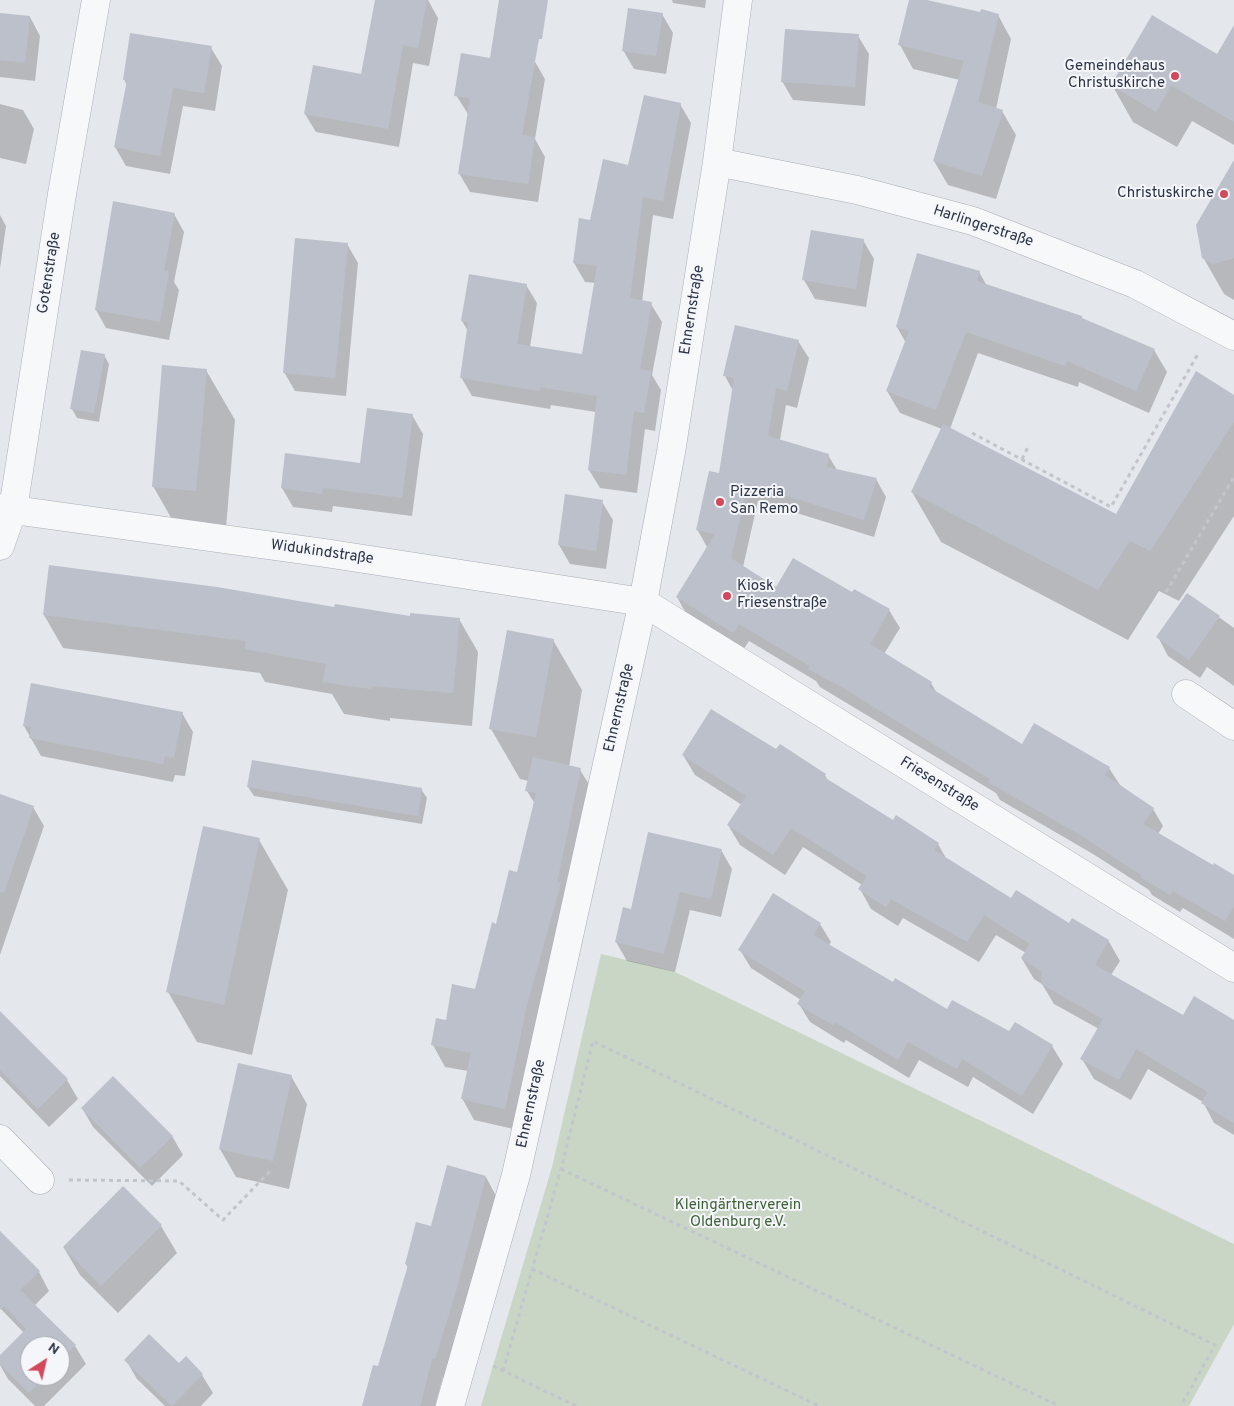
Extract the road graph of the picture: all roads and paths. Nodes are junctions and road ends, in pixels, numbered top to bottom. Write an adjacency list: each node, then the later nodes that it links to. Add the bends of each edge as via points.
1 (96, 0): 9 (street, Gotenstraße)
2 (738, 0): 3 (street, Ehnernstraße)
3 (717, 162): 4 (street, Harlingerstraße, via 857,190 974,221 1135,284); 12 (street, Ehnernstraße, via 671,452)
4 (1224, 330): 7 (path, via 1111,507)
5 (972, 433): 7 (path)
6 (1029, 445): 7 (path)
7 (1022, 459)
8 (1234, 477): 11 (path)
9 (6, 508): 10 (street, Gotenstraße); 12 (street, Widukindstraße)
10 (0, 546)
11 (1166, 592)
12 (643, 602): 15 (street, Friesenstraße); 21 (street, Ehnernstraße, via 516,1175)
13 (1186, 694): 14 (street)
14 (1234, 726)
15 (1234, 968)
16 (0, 1139): 19 (street)
17 (272, 1169): 19 (path, via 223,1220 179,1181)
18 (561, 1170): 20 (path); 24 (path); 25 (path, via 593,1041 1215,1345)
19 (40, 1180)
20 (532, 1269): 22 (path, via 503,1371); 23 (path)
21 (450, 1406)
22 (576, 1406)
23 (819, 1406)
24 (1059, 1406)
25 (1181, 1406)

